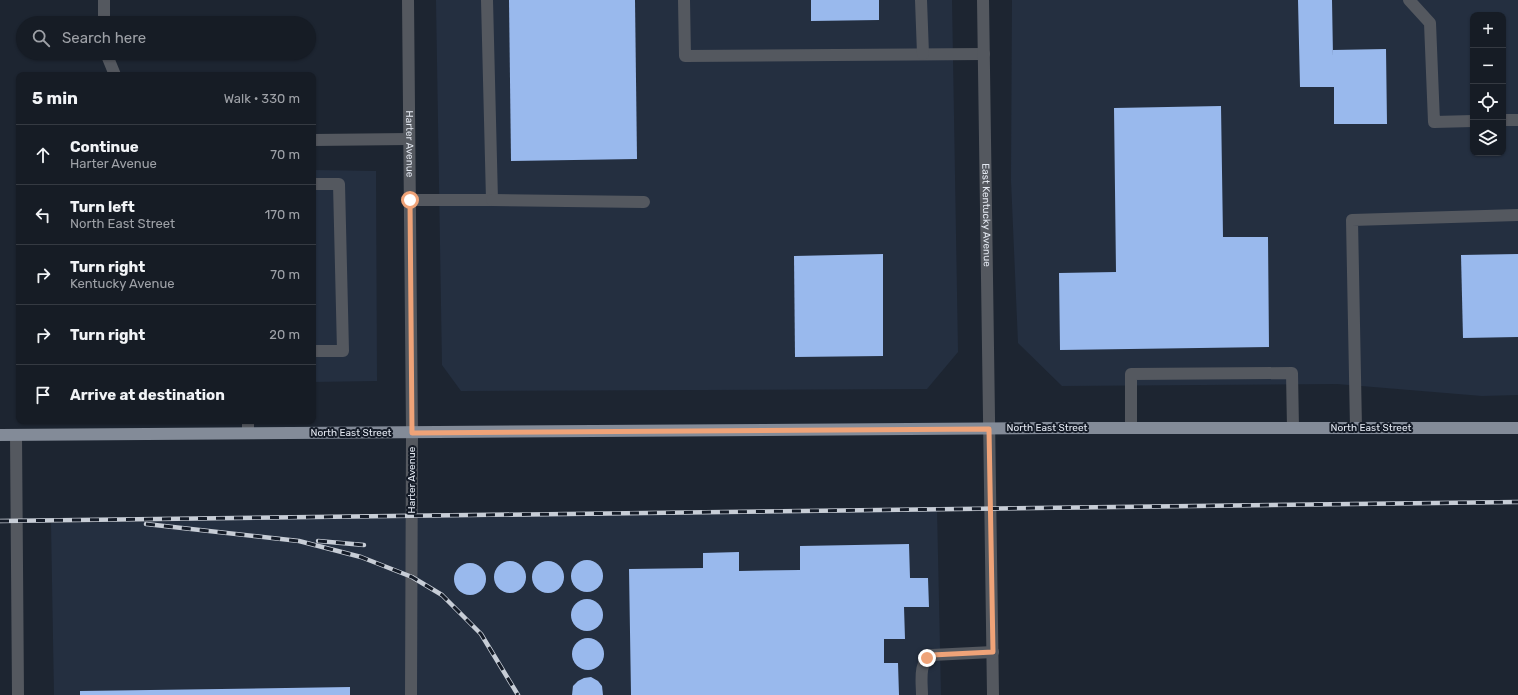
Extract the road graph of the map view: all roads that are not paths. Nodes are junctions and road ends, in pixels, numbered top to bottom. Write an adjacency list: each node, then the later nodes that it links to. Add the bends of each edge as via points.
1 (104, 0): 8 (street)
2 (408, 0): 16 (street, Harter Avenue)
3 (486, 0): 20 (street)
4 (684, 0): 9 (street, via 685,56)
5 (921, 0): 9 (street)
6 (983, 0): 10 (street, East Kentucky Avenue)
7 (1409, 0): 15 (street, via 1430,23 1434,122)
8 (104, 16)
9 (923, 54): 10 (street)
10 (984, 54): 29 (street, East Kentucky Avenue)
11 (109, 60): 12 (street)
12 (114, 72)
13 (1506, 120): 14 (street)
14 (1518, 120)
15 (1470, 121)
16 (409, 139): 17 (street); 19 (street, Harter Avenue)
17 (316, 140)
18 (316, 184): 23 (street, via 338,184 343,351)
19 (410, 200): 20 (street); 31 (street, Harter Avenue)
20 (492, 200): 21 (street)
21 (644, 202)
22 (1518, 215): 27 (street, via 1352,220)
23 (316, 351)
24 (248, 424): 30 (street)
25 (1131, 428): 26 (main road, North East Street); 26 (street, via 1131,374 1292,372); 29 (main road, North East Street)
26 (1293, 428): 27 (main road, North East Street)
27 (1356, 428): 28 (main road, North East Street)
28 (1518, 428)
29 (989, 429): 31 (main road, North East Street); 34 (street, East Kentucky Avenue)
30 (248, 433): 31 (main road, North East Street); 32 (main road, North East Street)
31 (412, 433): 36 (street, Harter Avenue)
32 (16, 434): 33 (main road, North East Street); 35 (street)
33 (0, 435)
34 (993, 652): 37 (street, via 932,655 927,658 922,670); 38 (street, East Kentucky Avenue)
35 (18, 695)
36 (411, 695)
37 (922, 695)
38 (993, 695)

